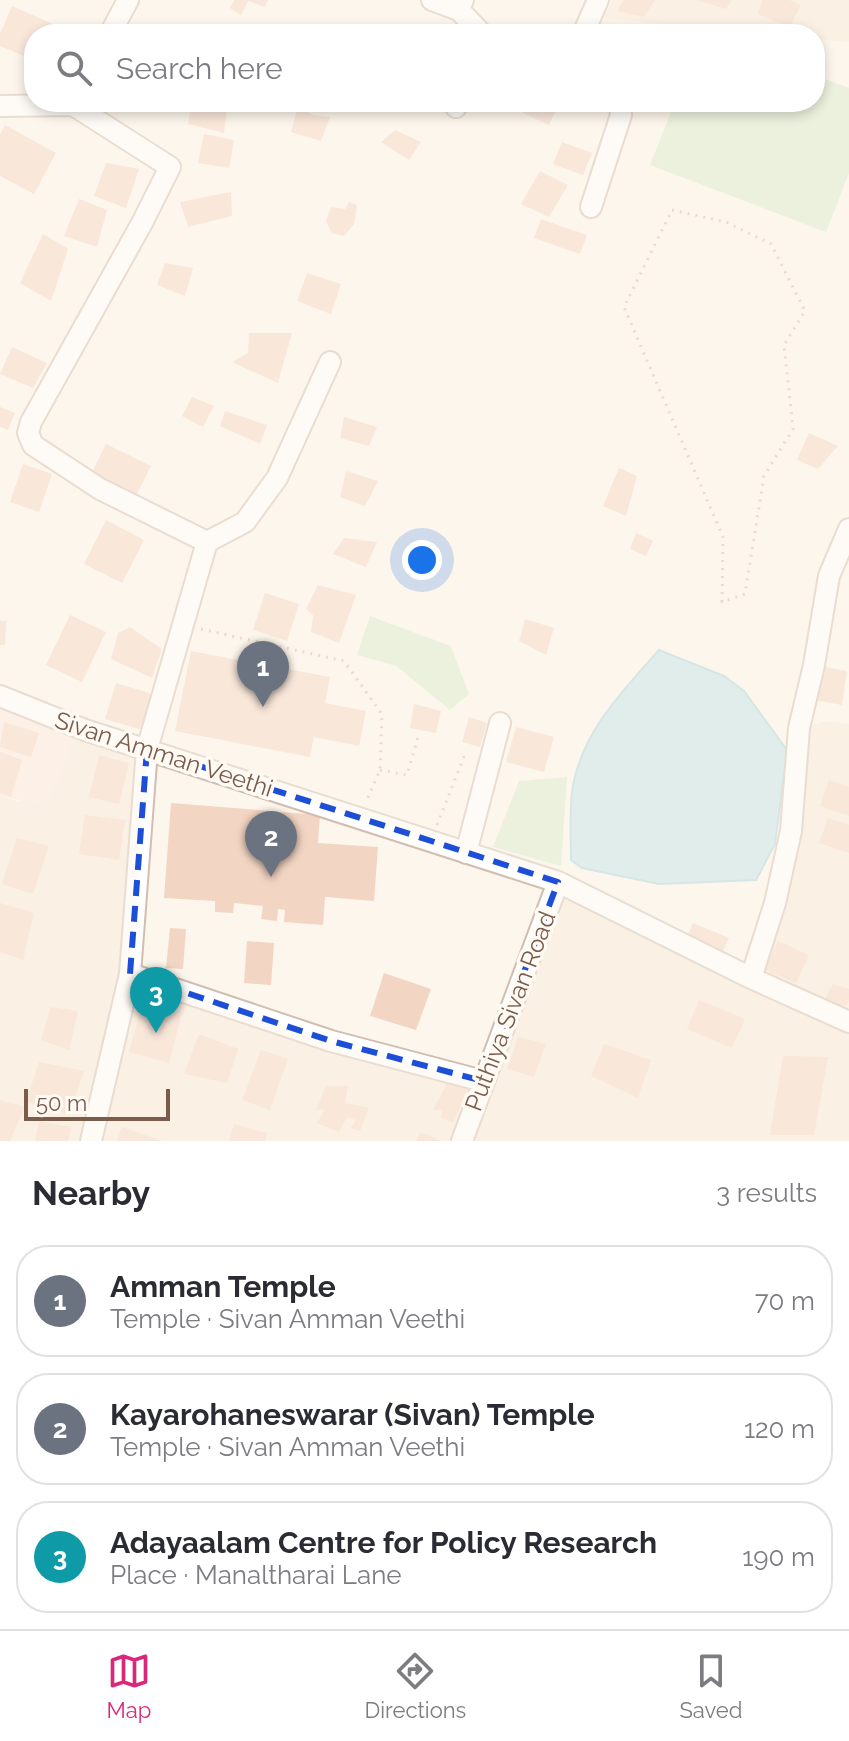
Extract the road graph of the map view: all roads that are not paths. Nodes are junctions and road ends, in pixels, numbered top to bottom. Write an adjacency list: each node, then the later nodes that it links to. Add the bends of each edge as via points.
1 (128, 0): 5 (street)
2 (432, 0): 4 (street)
3 (598, 0): 7 (street)
4 (461, 5): 6 (street)
5 (115, 24)
6 (475, 24)
7 (587, 24)
8 (24, 105): 9 (street)
9 (0, 106)
10 (86, 112): 15 (street, via 170,167 28,433 33,445 100,489)
11 (621, 112): 12 (street)
12 (591, 207)
13 (330, 362): 15 (street, via 277,478 245,522)
14 (849, 529): 22 (street, via 829,576 799,728 791,831)
15 (207, 542): 18 (street)
16 (0, 696): 18 (street, Sivan Amman Veethi)
17 (500, 723): 19 (street)
18 (147, 749): 19 (street, Sivan Amman Veethi); 21 (street)
19 (466, 853): 20 (street, Sivan Amman Veethi)
20 (558, 882): 22 (street, Sivan Amman Veethi); 24 (street, Puthiya Sivan Road)
21 (130, 974): 24 (street, via 331,1041); 25 (street)
22 (751, 978): 23 (street, Sivan Amman Veethi)
23 (849, 1022)
24 (483, 1081): 26 (street, Puthiya Sivan Road)
25 (91, 1141)
26 (462, 1141)

